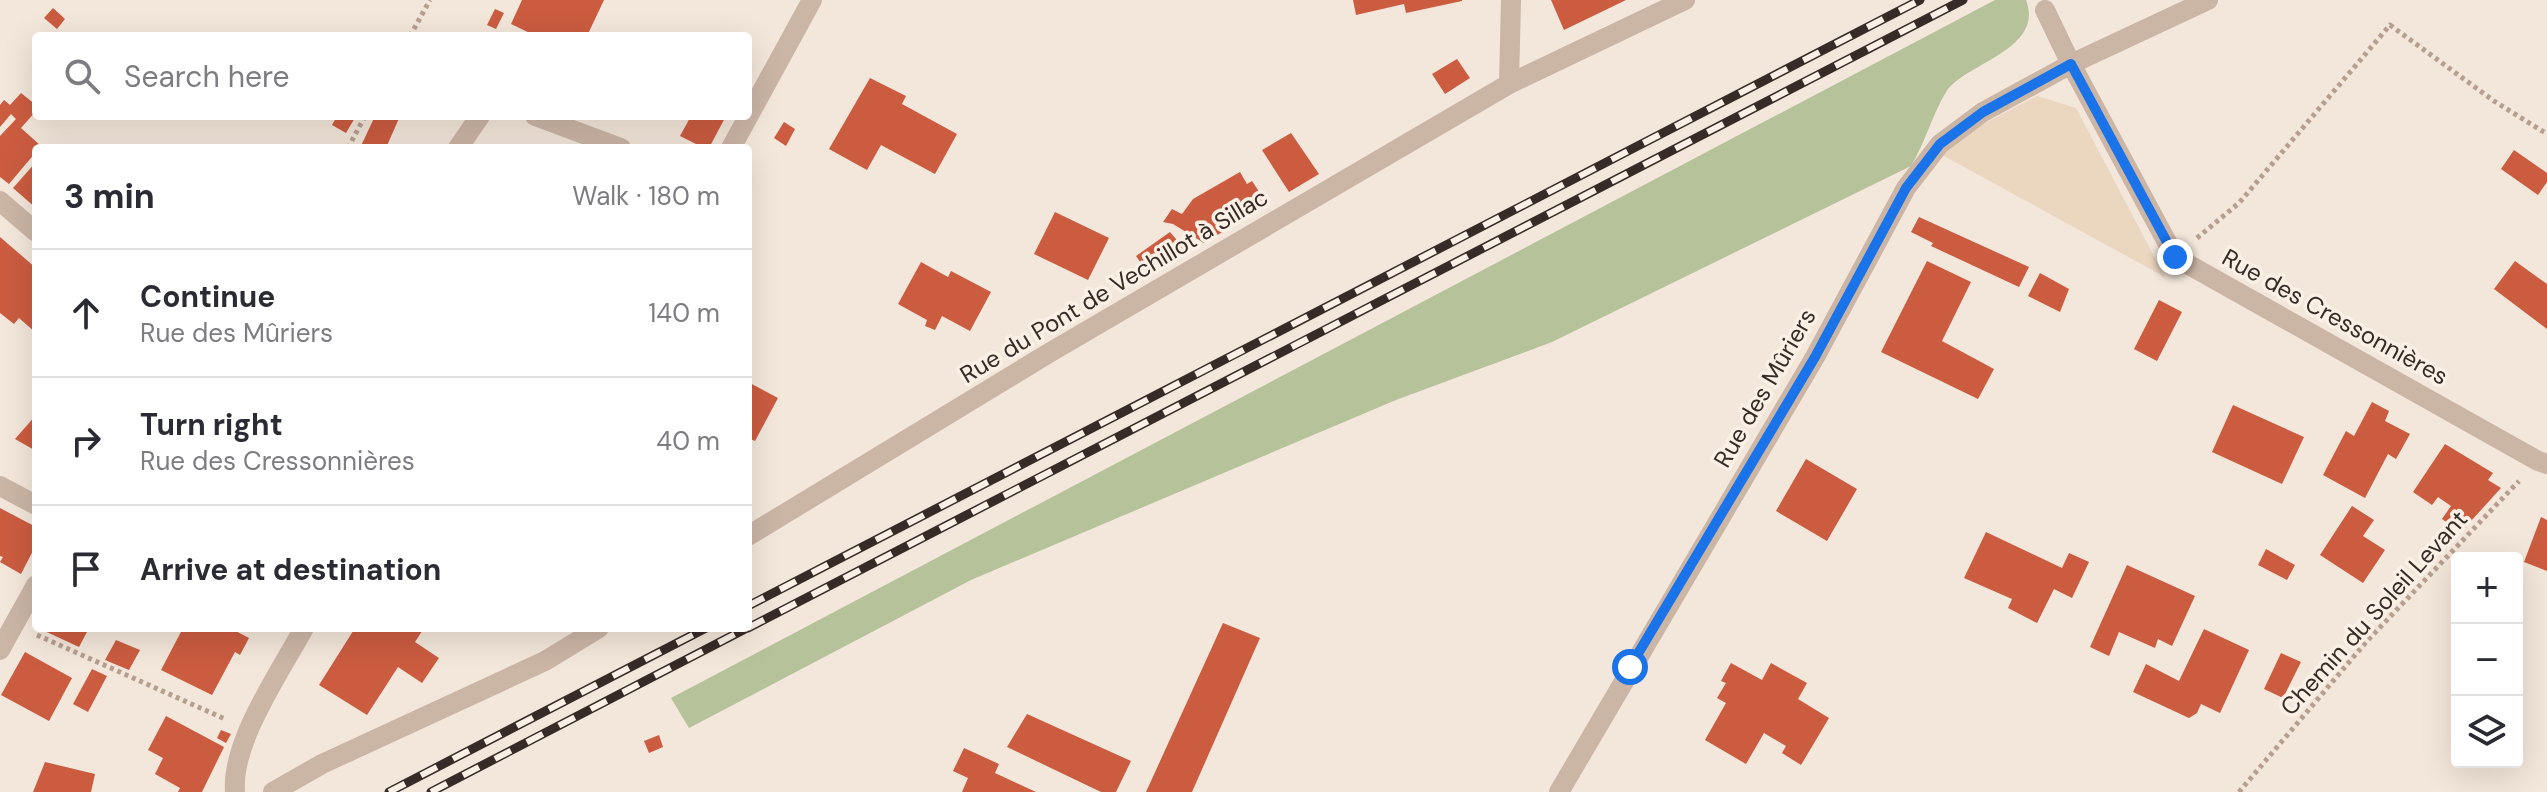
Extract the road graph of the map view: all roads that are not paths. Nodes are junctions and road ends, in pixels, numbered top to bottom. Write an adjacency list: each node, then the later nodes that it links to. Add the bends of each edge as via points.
1 (812, 0): 8 (street)
2 (1511, 0): 7 (street)
3 (1685, 0): 7 (street, Rue du Pont de Vechillot à Sillac)
4 (2208, 0): 6 (street, Rue des Mûriers)
5 (2045, 10): 6 (street)
6 (2071, 64): 17 (street, Rue des Cressonnières, via 2175,257); 27 (street, Rue des Mûriers, via 1983,112 1940,144 1906,188 1815,357)
7 (1509, 84): 20 (street, Rue du Pont de Vechillot à Sillac)
8 (752, 110)
9 (477, 120): 12 (street)
10 (546, 120): 13 (street)
11 (746, 120): 14 (street)
12 (461, 144)
13 (610, 144)
14 (733, 144)
15 (0, 201): 16 (street)
16 (32, 229)
17 (2543, 462)
18 (0, 486): 19 (street)
19 (32, 503)
20 (752, 534)
21 (32, 592): 24 (street)
22 (302, 632): 25 (street, via 237,758)
23 (592, 632): 26 (street, via 545,661)
24 (0, 650)
25 (235, 792)
26 (273, 792)
27 (1559, 792)

